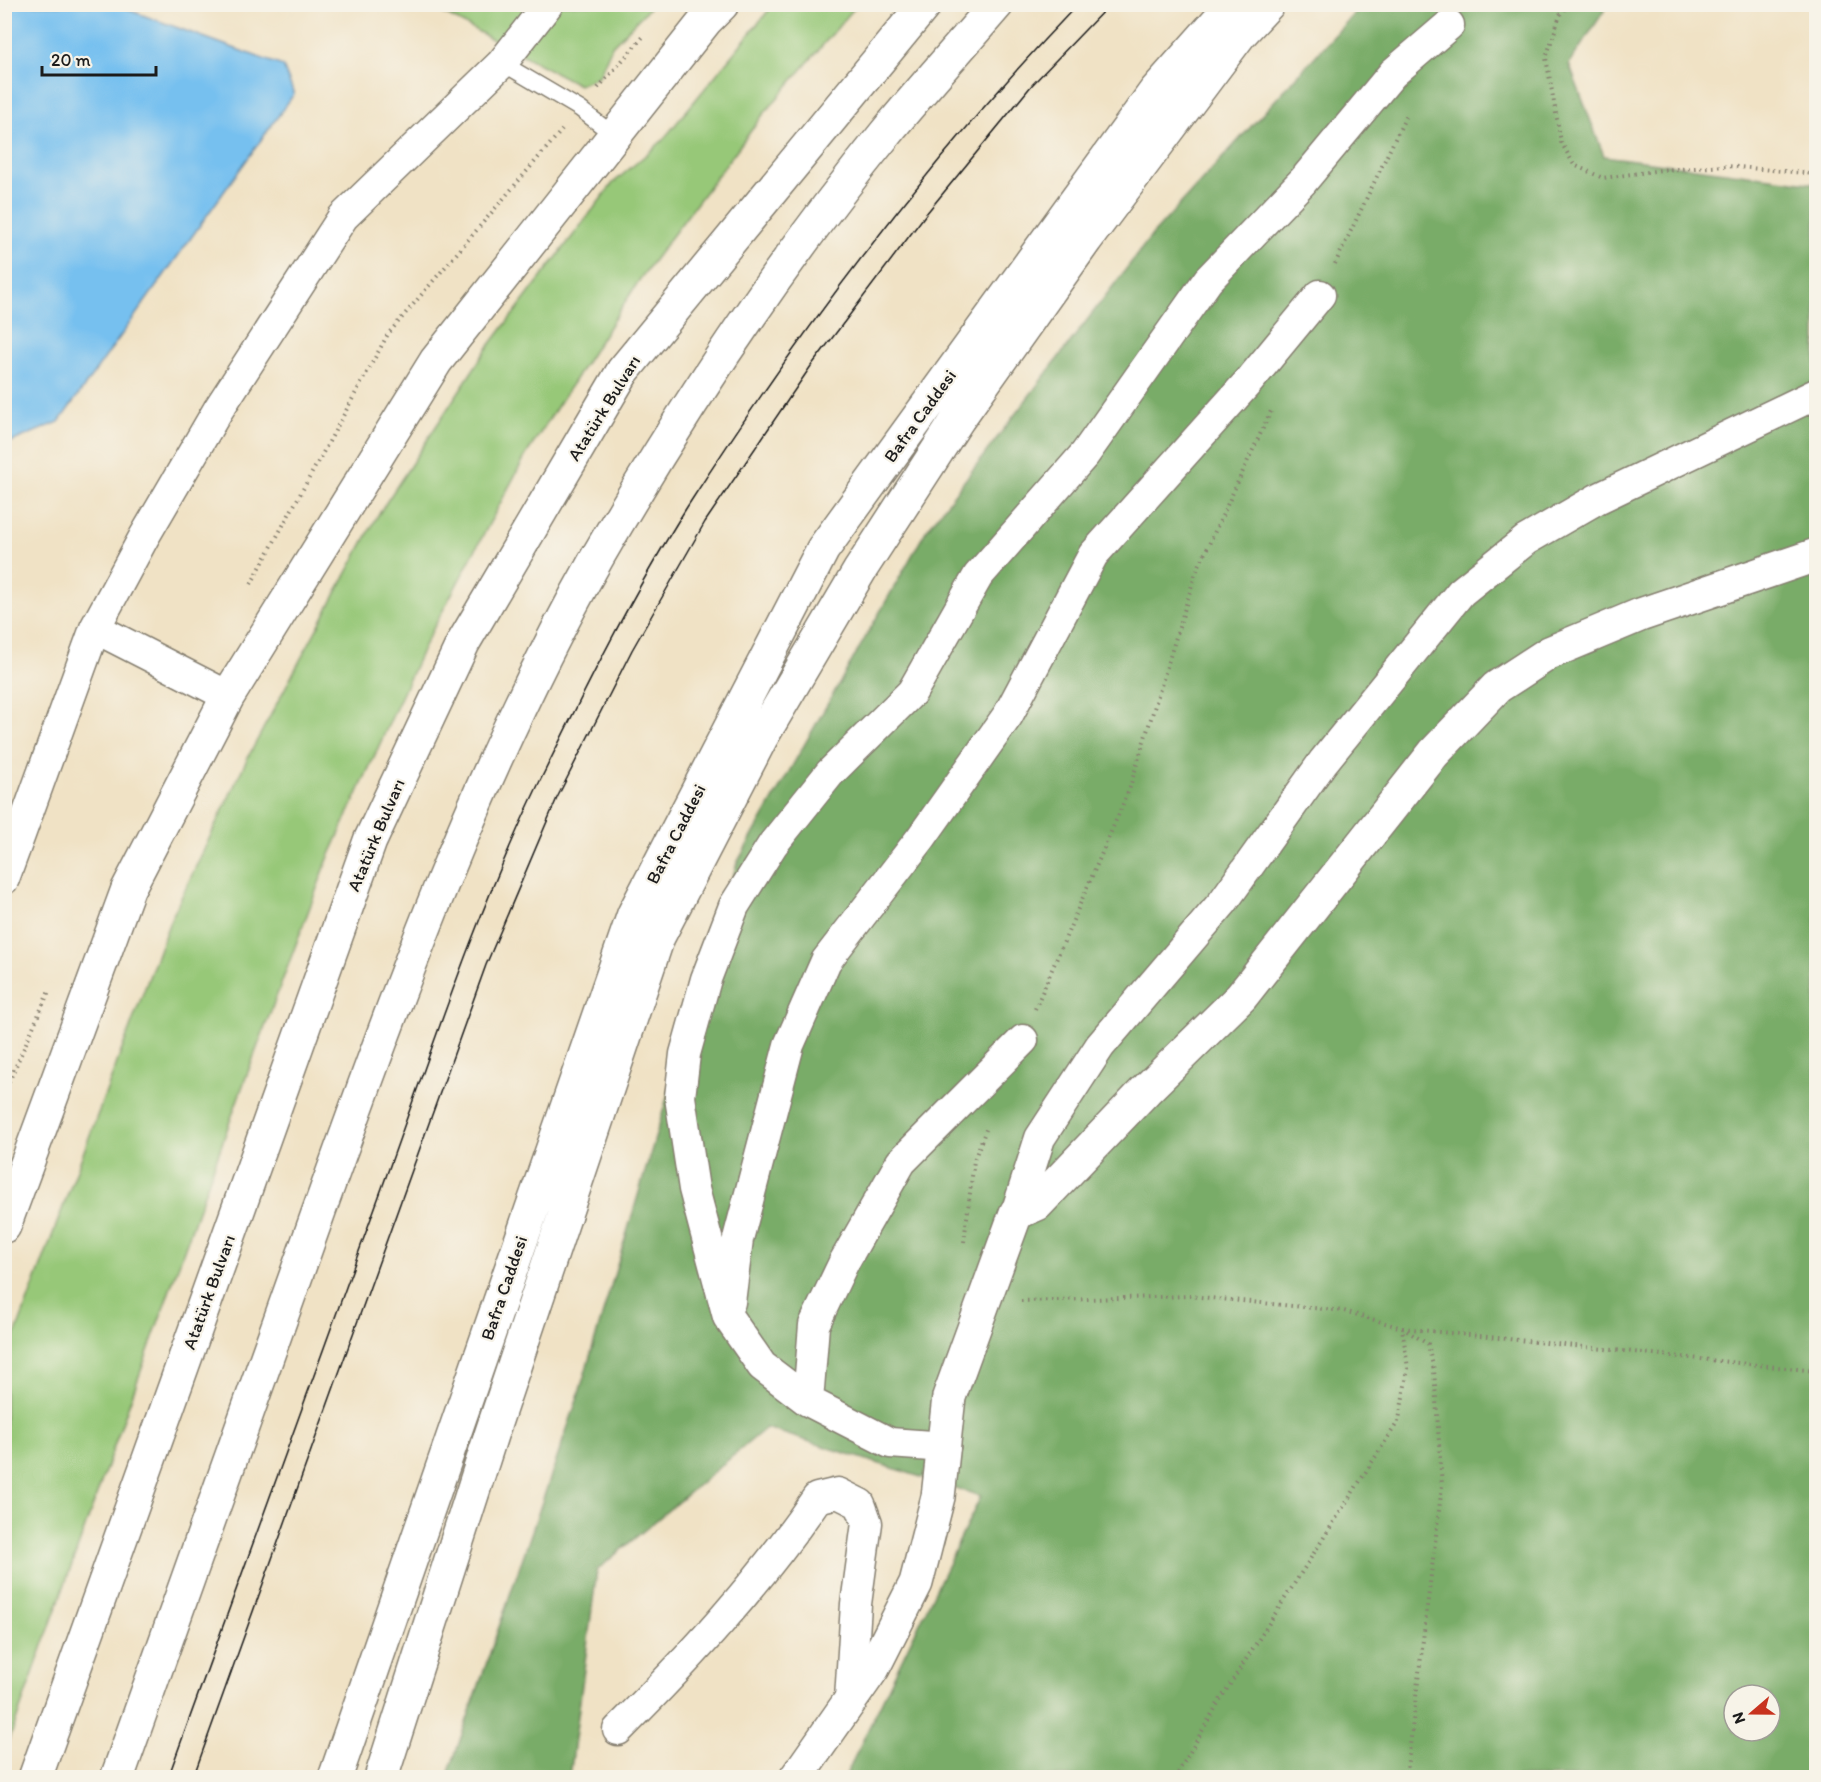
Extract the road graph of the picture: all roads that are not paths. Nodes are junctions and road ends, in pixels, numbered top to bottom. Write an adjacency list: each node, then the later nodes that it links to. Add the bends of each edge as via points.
1 (548, 4): 8 (street)
2 (722, 4): 9 (main road)
3 (925, 4): 24 (main road, Atatürk Bulvarı, via 623,371 463,643 370,841)
4 (997, 4): 25 (main road, via 879,142 721,357 597,559 491,769 354,1114)
5 (1233, 4): 26 (main road, Bafra Caddesi, via 1155,92 823,549 634,914)
6 (1268, 4): 27 (main road, Bafra Caddesi, via 1240,34 1086,239 958,419 860,570 762,736 658,937)
7 (1449, 26): 19 (street, via 1393,73 1303,181 1208,280 1085,454 978,576 912,692 830,773 773,844 734,906 706,979 685,1054 680,1097 694,1189)
8 (501, 63): 9 (lane, via 580,110); 13 (street, via 343,217 218,410)
9 (615, 136): 14 (main road, via 436,361)
10 (1320, 295): 19 (street, via 1250,380 1093,555 1008,715 921,838 826,961 789,1045 764,1135 738,1239)
11 (1816, 394): 17 (street, via 1597,499 1526,540 1461,592 1323,762 1223,902 1100,1046 1040,1138)
12 (1816, 555): 17 (main road, via 1640,615 1549,653 1497,687 1434,753 1241,997 1037,1204)
13 (95, 628): 14 (street); 15 (street)
14 (228, 696): 18 (main road, via 128,889)
15 (4, 879)
16 (1023, 1040): 20 (street, via 901,1162 844,1262 814,1325)
17 (1016, 1213): 21 (main road, via 949,1397)
18 (4, 1226)
19 (728, 1317): 20 (street, via 762,1366)
20 (808, 1401): 21 (street, via 890,1443)
21 (945, 1447): 22 (main road, via 938,1497 916,1584 873,1668)
22 (850, 1699): 23 (street, via 856,1604 867,1523 860,1504 838,1493 817,1498 746,1594); 28 (main road)
23 (618, 1730)
24 (35, 1778)
25 (117, 1778)
26 (335, 1778)
27 (381, 1778)
28 (796, 1778)

